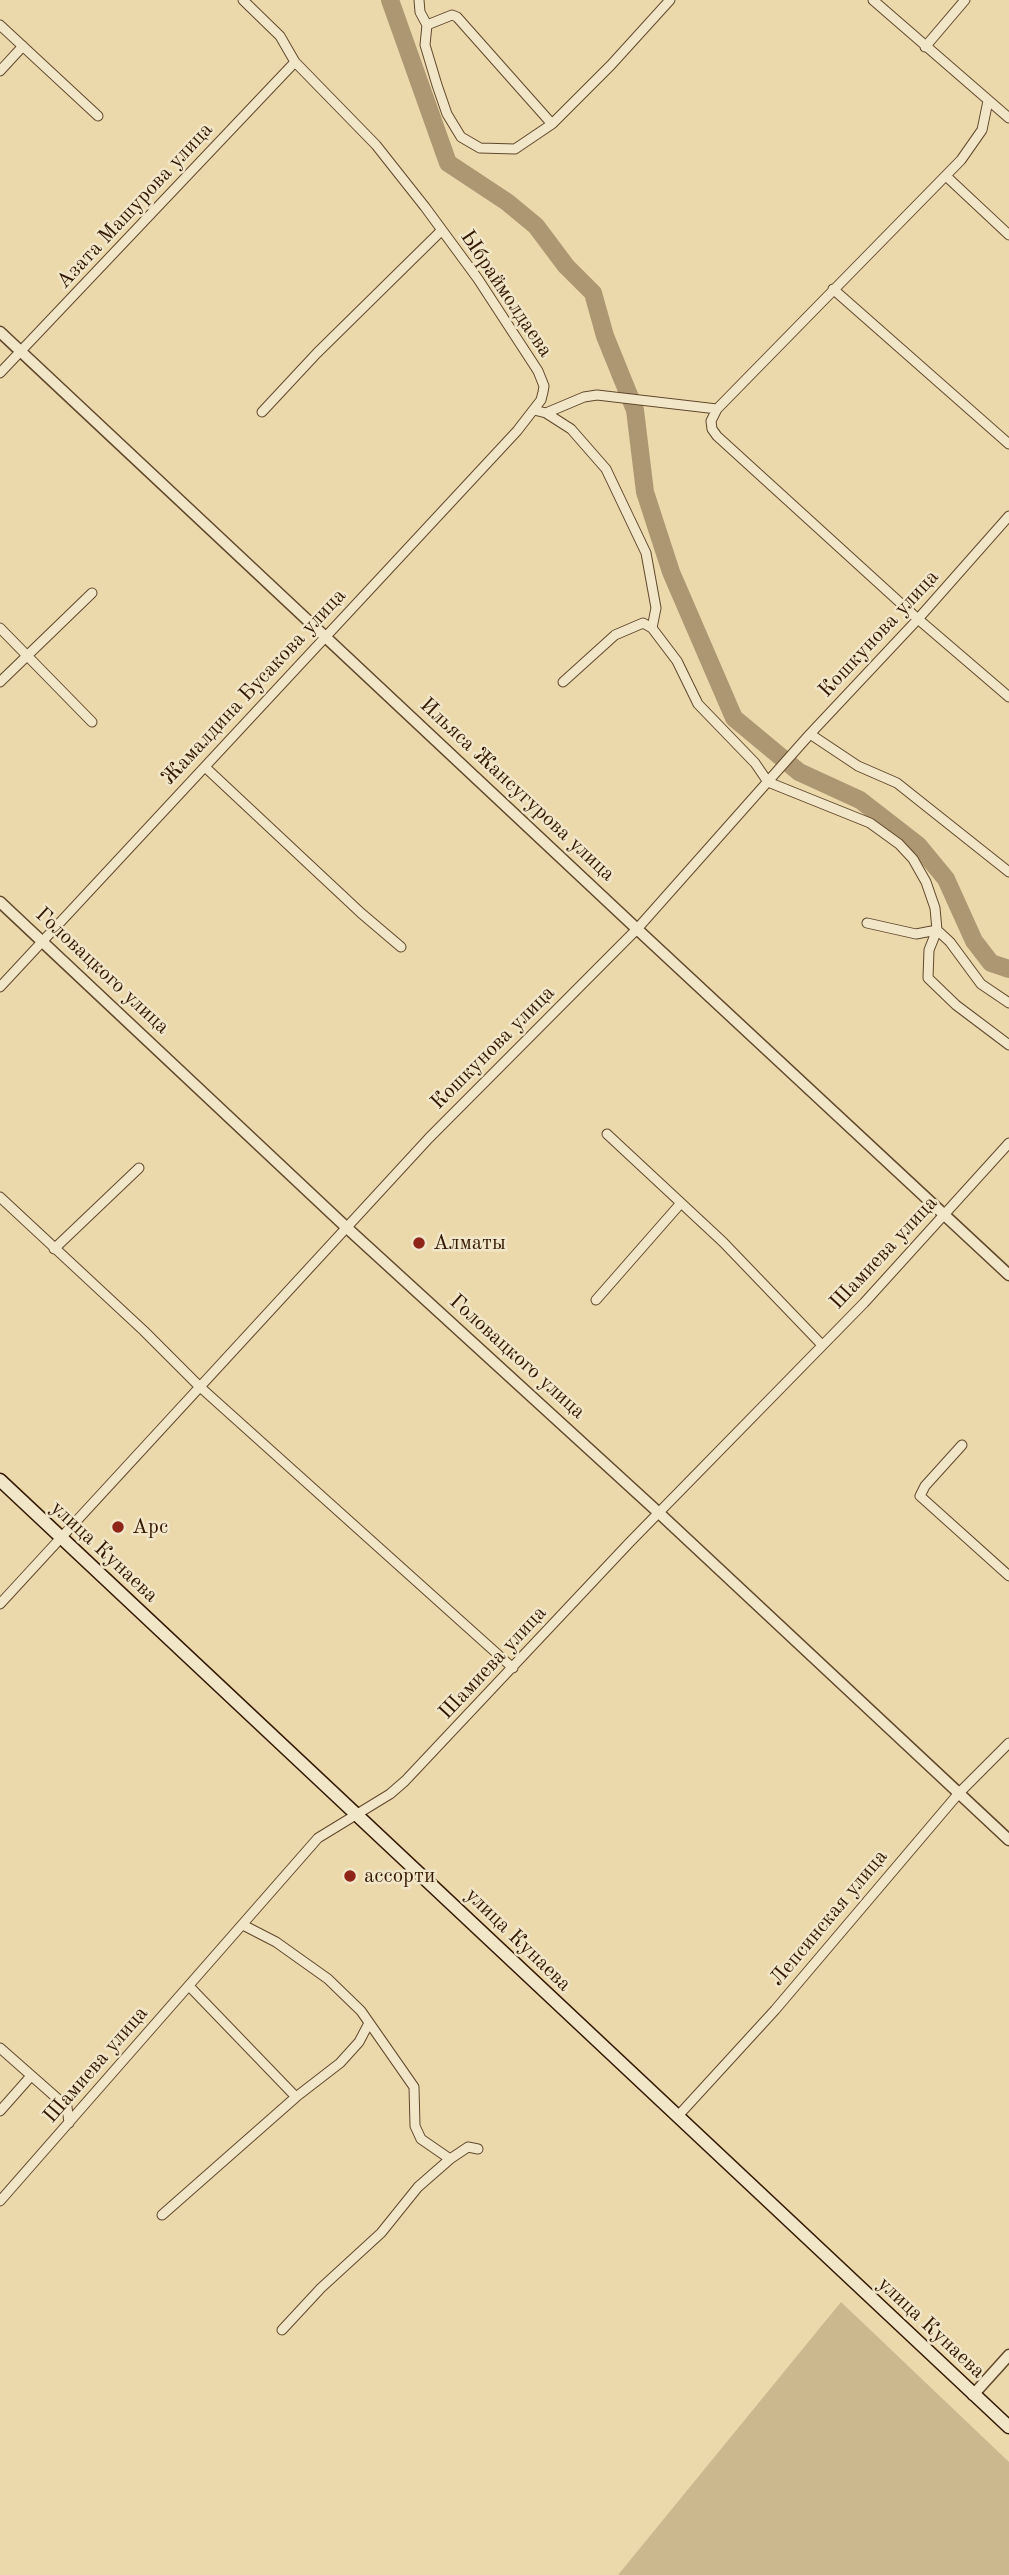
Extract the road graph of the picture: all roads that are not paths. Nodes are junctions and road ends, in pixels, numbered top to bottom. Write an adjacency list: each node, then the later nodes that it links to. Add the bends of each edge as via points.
1 (243, 0): 10 (street, Ыбраймолдаева, via 280,36)
2 (419, 0): 7 (street)
3 (670, 0): 15 (street)
4 (873, 0): 9 (street)
5 (965, 0): 9 (street)
6 (0, 25): 8 (street)
7 (427, 25): 15 (street, via 457,17); 15 (street, via 425,45 437,85 461,137 480,148 515,149)
8 (23, 46): 11 (street); 13 (street)
9 (925, 47): 12 (street)
10 (295, 62): 17 (street, Ыбраймолдаева, via 376,145); 21 (street, Азата Машурова улица)
11 (0, 72)
12 (988, 101): 14 (street); 16 (street, via 982,130)
13 (98, 116)
14 (1009, 118)
15 (552, 124)
16 (946, 176): 18 (street); 19 (street)
17 (441, 231): 24 (street, Ыбраймолдаева, via 478,279 542,379 543,392); 25 (street)
18 (1009, 235)
19 (833, 289): 23 (street); 27 (street)
20 (0, 332): 21 (street, Ильяса Жансугурова улица)
21 (20, 350): 22 (street, Азата Машурова улица); 33 (street, Ильяса Жансугурова улица)
22 (0, 373)
23 (717, 409): 26 (street, via 597,395); 30 (street, via 711,421 717,436)
24 (534, 410): 26 (street); 33 (street, Жамалдина Бусакова улица)
25 (262, 412)
26 (546, 413): 32 (street, via 571,429 606,469 646,553 656,608)
27 (1009, 444)
28 (1009, 516): 30 (street, Кошкунова улица)
29 (92, 593): 34 (street)
30 (918, 619): 37 (street); 39 (street, Кошкунова улица)
31 (0, 628): 34 (street)
32 (652, 628): 36 (street, via 643,623 615,635); 41 (street, via 677,661 698,704)
33 (326, 636): 40 (street, Жамалдина Бусакова улица); 45 (street, Ильяса Жансугурова улица)
34 (27, 655): 35 (street); 38 (street)
35 (0, 682)
36 (563, 682)
37 (1009, 697)
38 (92, 722)
39 (810, 734): 41 (street, Кошкунова улица); 42 (street, via 858,766 897,783)
40 (205, 767): 47 (street, Жамалдина Бусакова улица); 48 (street)
41 (768, 782): 45 (street, Кошкунова улица); 46 (street, via 870,823 899,844 926,882)
42 (1009, 872)
43 (0, 902): 47 (street, Головацкого улица)
44 (867, 923): 46 (street, via 916,934)
45 (636, 929): 57 (street, Ильяса Жансугурова улица); 58 (street, Кошкунова улица)
46 (937, 930): 50 (street, via 981,984); 51 (street, via 929,950 928,978)
47 (43, 942): 49 (street, Жамалдина Бусакова улица); 58 (street, Головацкого улица)
48 (401, 947)
49 (0, 988)
50 (1009, 1003)
51 (1009, 1045)
52 (607, 1134): 56 (street)
53 (1009, 1143): 57 (street, Шамиева улица)
54 (139, 1168): 59 (street)
55 (0, 1197): 59 (street)
56 (681, 1203): 61 (street); 62 (street)
57 (943, 1215): 60 (street, Ильяса Жансугурова улица); 62 (street, Шамиева улица)
58 (346, 1227): 63 (street, Кошкунова улица); 66 (street, Головацкого улица)
59 (54, 1249): 63 (street)
60 (1009, 1275)
61 (596, 1300)
62 (822, 1345): 66 (street, Шамиева улица)
63 (199, 1386): 67 (street, Кошкунова улица); 70 (street)
64 (961, 1445): 68 (street, via 920,1496)
65 (0, 1480): 67 (main road, улица Кунаева)
66 (659, 1513): 70 (street, Шамиева улица); 72 (street, Головацкого улица)
67 (60, 1538): 69 (street, Кошкунова улица); 73 (main road, улица Кунаева)
68 (1009, 1576)
69 (0, 1604)
70 (513, 1668): 73 (street, Шамиева улица, via 405,1781)
71 (1009, 1743): 72 (street, Лепсинская улица)
72 (959, 1793): 74 (street, Головацкого улица); 82 (street, Лепсинская улица, via 775,2010)
73 (356, 1815): 75 (street, Шамиева улица, via 318,1838); 82 (main road, улица Кунаева)
74 (1009, 1840)
75 (243, 1925): 76 (street, Шамиева улица); 77 (street, via 328,1979)
76 (189, 1986): 80 (street); 83 (street, Шамиева улица)
77 (369, 2023): 80 (street, via 340,2063); 85 (street, via 414,2087 415,2126 421,2138)
78 (0, 2048): 79 (street)
79 (31, 2076): 81 (street); 83 (street, via 67,2108)
80 (296, 2097): 87 (street)
81 (0, 2111)
82 (677, 2117): 90 (main road, улица Кунаева)
83 (69, 2123): 86 (street, Шамиева улица)
84 (478, 2149): 85 (street, via 468,2147)
85 (450, 2159): 88 (street)
86 (0, 2201)
87 (162, 2215)
88 (282, 2329)
89 (1009, 2355): 90 (street)
90 (973, 2395): 91 (main road, улица Кунаева)
91 (1009, 2427)

